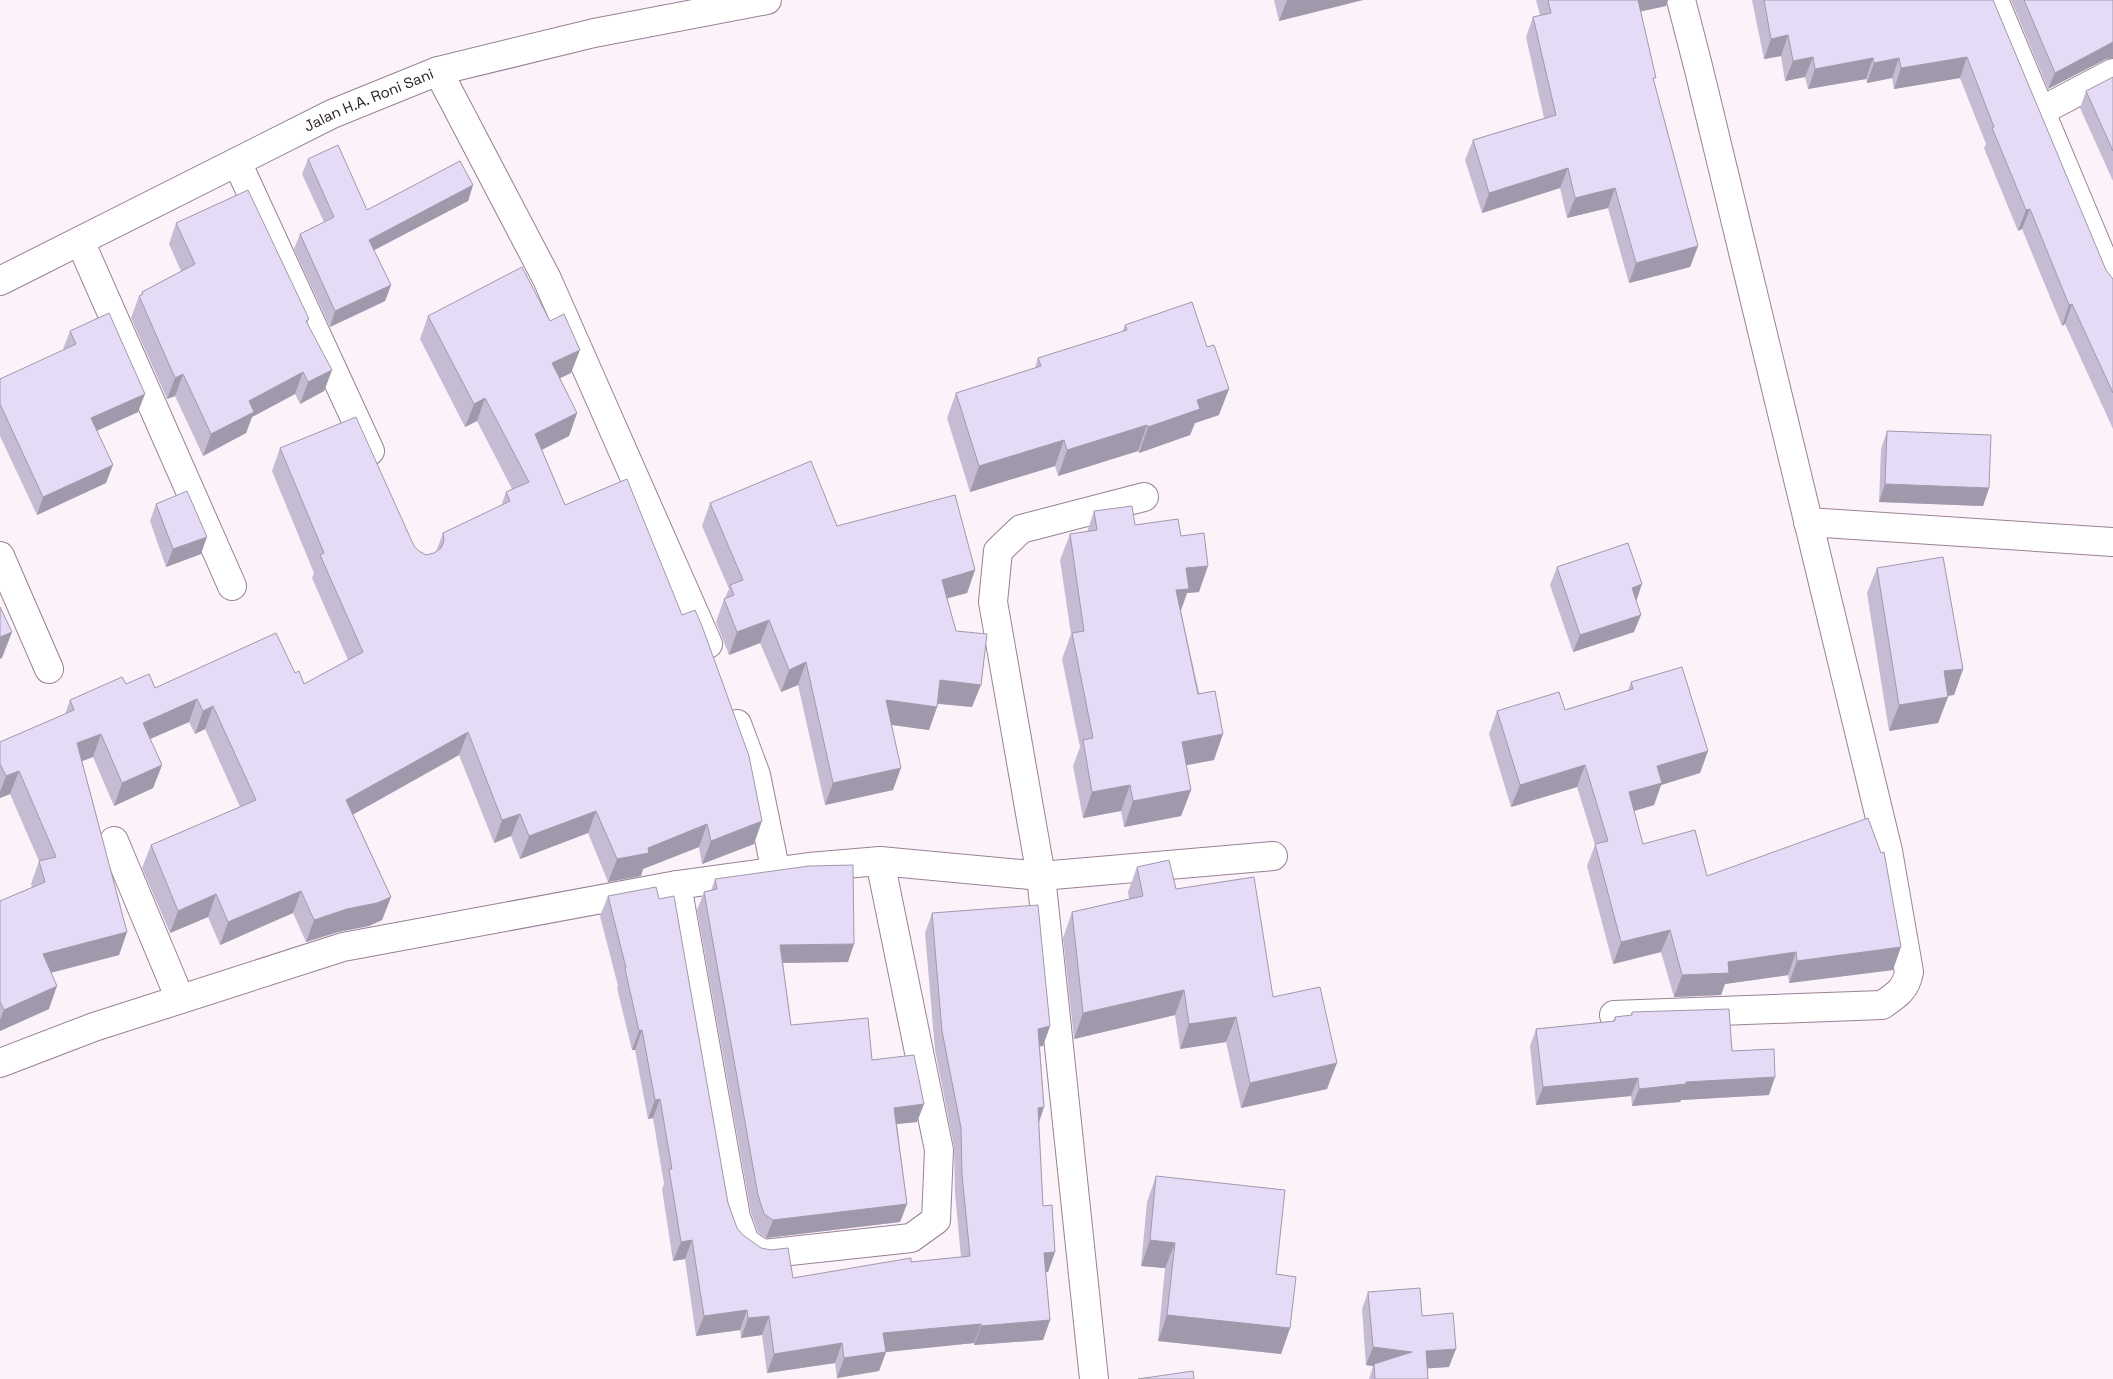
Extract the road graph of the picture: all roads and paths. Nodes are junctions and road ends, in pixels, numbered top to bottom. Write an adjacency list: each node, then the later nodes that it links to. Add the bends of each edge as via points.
1 (767, 0): 4 (street, Jalan H.A. Roni Sani, via 594,34)
2 (1681, 0): 14 (street)
3 (1994, 0): 6 (street)
4 (438, 71): 7 (street, Jalan H.A. Roni Sani, via 332,114); 19 (street, via 547,279 708,643)
5 (2113, 74): 6 (street)
6 (2041, 111): 9 (street)
7 (237, 162): 8 (street, Jalan H.A. Roni Sani); 12 (street)
8 (80, 241): 10 (street, Jalan H.A. Roni Sani); 17 (street)
9 (2107, 254): 11 (street)
10 (0, 281)
11 (2113, 284)
12 (378, 471)
13 (1144, 497): 25 (street, via 1021,529 998,550 993,602)
14 (1808, 522): 15 (street); 28 (street, via 1888,851 1908,972 1906,984 1898,995 1882,1005)
15 (2113, 542)
16 (0, 556): 18 (street)
17 (232, 586)
18 (50, 669)
19 (717, 670)
20 (730, 705): 24 (street, via 756,775)
21 (114, 841): 27 (street)
22 (1273, 856): 25 (street)
23 (880, 861): 24 (street); 25 (street); 26 (street, via 939,1150 936,1220 911,1238 762,1254 745,1242 736,1216)
24 (776, 873): 26 (street)
25 (1041, 876): 30 (street)
26 (677, 885): 27 (street, via 343,947)
27 (180, 999): 29 (street)
28 (1614, 1015)
29 (0, 1063)
30 (1094, 1379)

